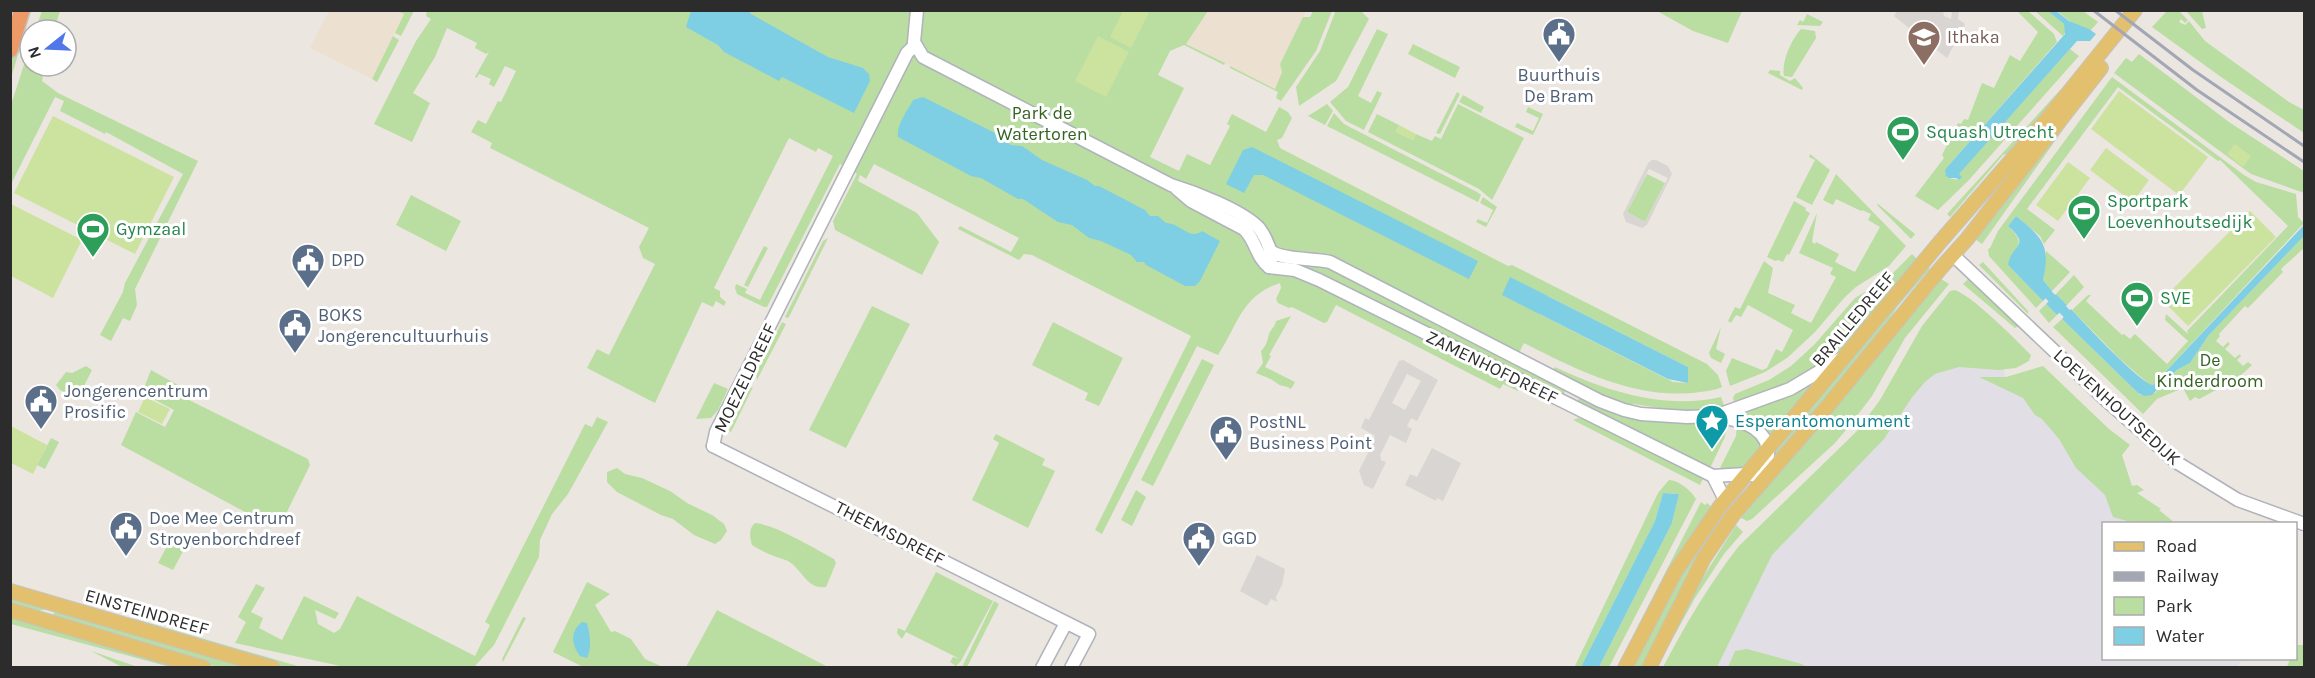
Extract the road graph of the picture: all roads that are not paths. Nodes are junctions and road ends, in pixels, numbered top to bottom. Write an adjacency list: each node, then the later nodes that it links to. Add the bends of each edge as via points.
1 (22, 10): 5 (highway)
2 (917, 10): 6 (street)
3 (2135, 10): 8 (main road, BRAILLEDREEF)
4 (2144, 10): 10 (main road, BRAILLEDREEF)
5 (10, 50)
6 (917, 50): 7 (street); 14 (street, MOEZELDREEF, via 907,53 872,121 717,432)
7 (1171, 185): 9 (street, via 1195,192 1245,218 1259,229); 11 (street, via 1191,201 1250,234 1262,261)
8 (1940, 242): 10 (main road); 12 (main road, BRAILLEDREEF)
9 (1270, 251): 11 (street); 13 (street, ZAMENHOFDREEF, via 1281,257 1330,262 1624,411)
10 (1953, 255): 18 (main road, BRAILLEDREEF); 20 (street, LOEVENHOUTSEDIJK, via 2176,462 2238,500)
11 (1269, 267): 17 (street, ZAMENHOFDREEF, via 1295,270 1319,280)
12 (1850, 352): 13 (street, ZAMENHOFDREEF, via 1790,389); 15 (main road, BRAILLEDREEF)
13 (1715, 416): 15 (street, ZAMENHOFDREEF, via 1751,425)
14 (714, 446): 23 (street, THEEMSDREEF)
15 (1768, 448): 16 (main road, BRAILLEDREEF); 18 (street)
16 (1746, 474): 17 (street, ZAMENHOFDREEF); 18 (street, ZAMENHOFDREEF); 19 (main road, BRAILLEDREEF)
17 (1713, 476): 19 (street)
18 (1765, 477): 29 (main road, BRAILLEDREEF, via 1733,514 1704,558)
19 (1725, 500): 28 (main road, BRAILLEDREEF, via 1675,572)
20 (2304, 524)
21 (10, 591): 25 (main road, EINSTEINDREEF)
22 (10, 610): 24 (main road, EINSTEINDREEF)
23 (1066, 623): 26 (street); 27 (street, via 1089,634)
24 (204, 668)
25 (273, 668)
26 (1042, 668)
27 (1071, 668)
28 (1625, 668)
29 (1649, 668)

